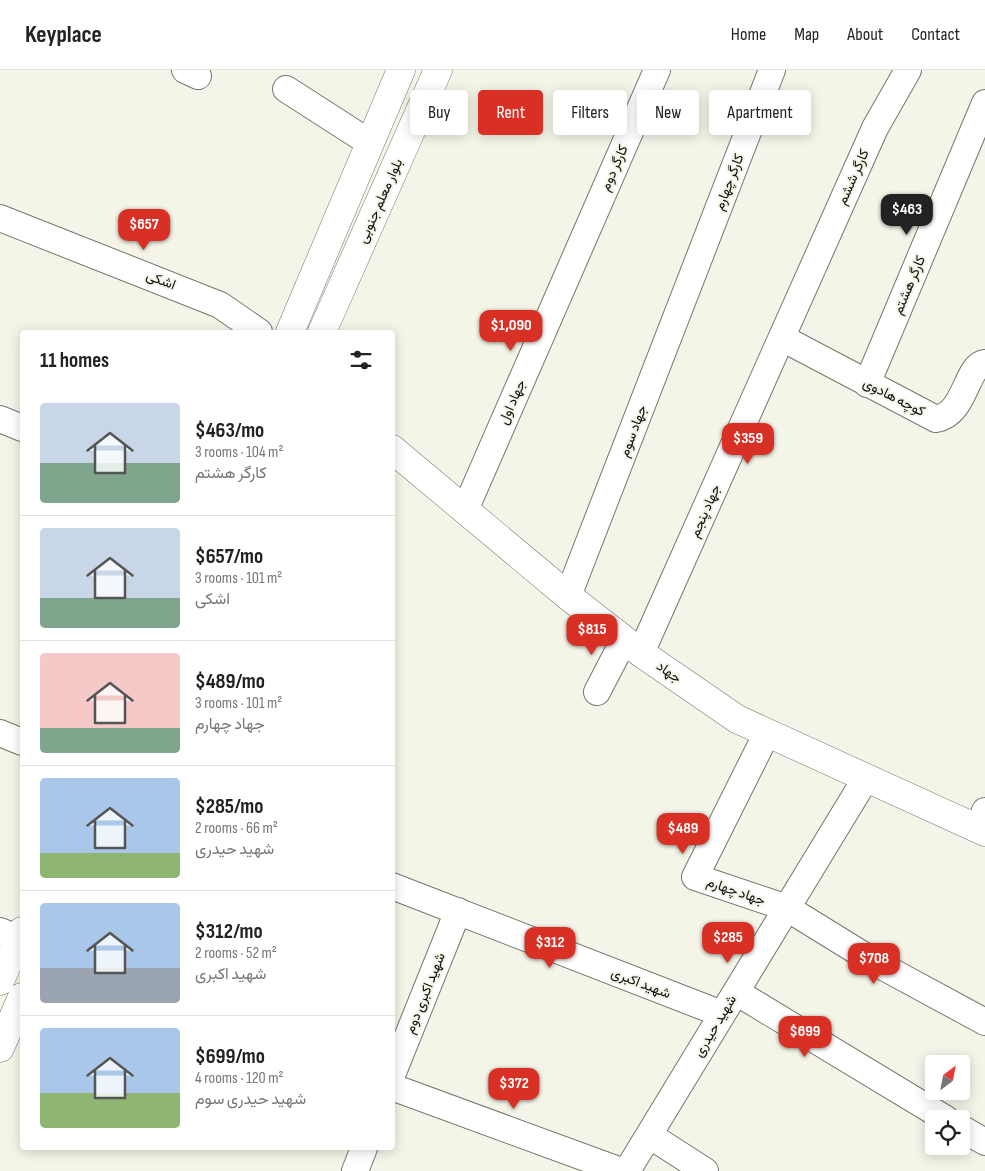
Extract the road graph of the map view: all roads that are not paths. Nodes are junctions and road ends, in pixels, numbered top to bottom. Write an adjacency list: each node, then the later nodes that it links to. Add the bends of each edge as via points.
1 (401, 70): 8 (main road)
2 (438, 70): 15 (main road, بلوار معلم جنوبی)
3 (657, 70): 9 (street, کارگر دوم)
4 (772, 70): 12 (street, کارگر چهارم)
5 (908, 70): 11 (street, کارگر ششم, via 875,128)
6 (286, 89): 8 (street)
7 (985, 103): 18 (street, کارگر هشتم)
8 (370, 143): 14 (main road)
9 (595, 211): 22 (street, جهاد اول)
10 (0, 218): 13 (street, اشکی, via 220,305)
11 (817, 259): 16 (street, جهاد پنجم)
12 (697, 266): 23 (street, جهاد سوم)
13 (256, 330)
14 (291, 330)
15 (323, 330)
16 (782, 338): 18 (street, کوچه هادوی); 24 (street, جهاد پنجم)
17 (985, 363): 18 (street, کوچه هادوی, via 977,367 953,411 936,419)
18 (868, 384)
19 (0, 419): 20 (street)
20 (20, 427)
21 (395, 452): 22 (main road, جهاد)
22 (465, 510): 23 (main road, جهاد)
23 (568, 596): 24 (main road, جهاد)
24 (633, 647): 25 (street, جهاد پنجم); 27 (main road, جهاد, via 737,719)
25 (596, 692)
26 (0, 733): 28 (street)
27 (767, 733): 29 (main road, جهاد); 32 (street, جهاد چهارم, via 695,877)
28 (20, 741)
29 (866, 778): 30 (main road, جهاد); 32 (street, شهید حیدری)
30 (983, 824)
31 (395, 887): 33 (street, شهید اکبری)
32 (787, 908): 36 (street, شهید حیدری); 39 (street, via 876,963)
33 (458, 911): 38 (street, شهید اکبری); 41 (street, شهید اکبری دوم)
34 (14, 934): 35 (main road)
35 (0, 981)
36 (736, 992): 38 (street, شهید حیدری); 43 (street)
37 (20, 1002): 40 (main road)
38 (722, 1014): 45 (street, شهید حیدری)
39 (985, 1022)
40 (0, 1048)
41 (395, 1068)
42 (395, 1088): 49 (street)
43 (931, 1110)
44 (970, 1133): 46 (street)
45 (649, 1135): 50 (street, شهید حیدری); 51 (street)
46 (985, 1142)
47 (363, 1150): 48 (street)
48 (354, 1171)
49 (621, 1171)
50 (626, 1171)
51 (706, 1171)

